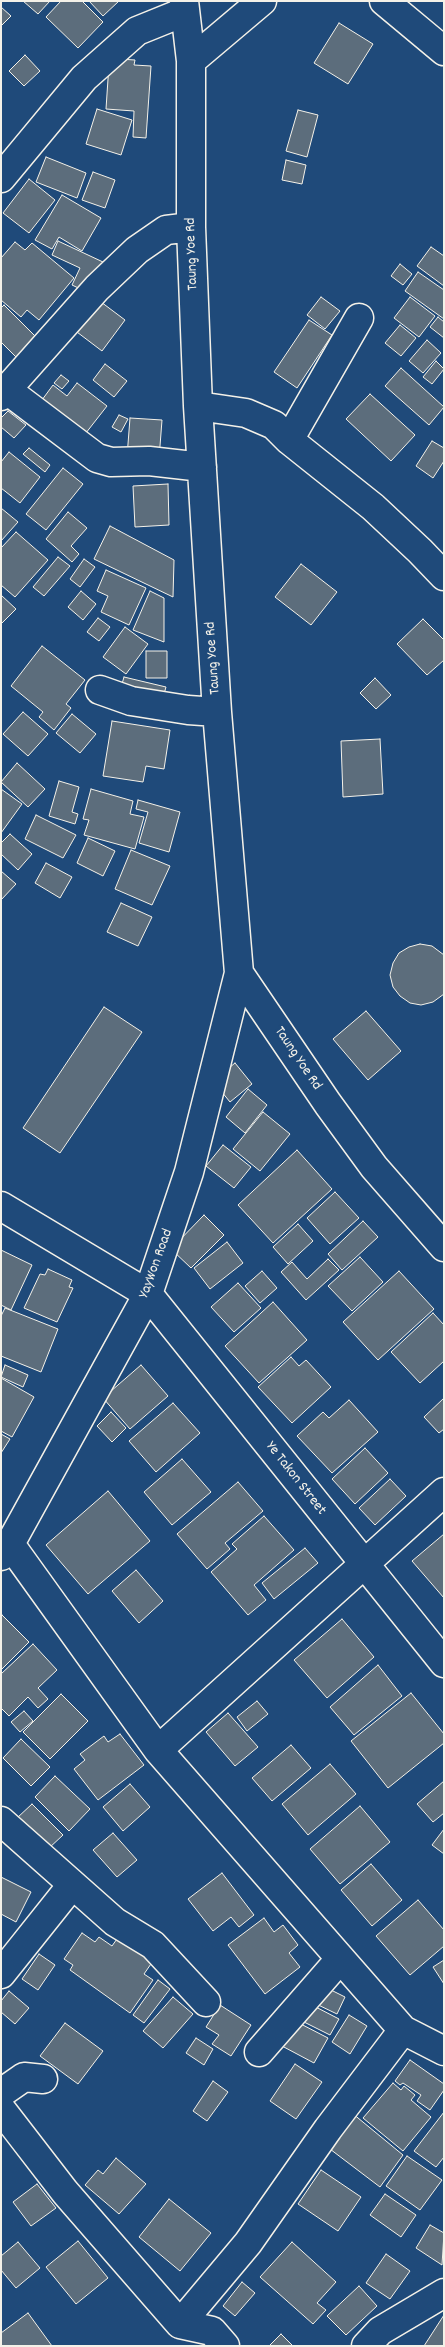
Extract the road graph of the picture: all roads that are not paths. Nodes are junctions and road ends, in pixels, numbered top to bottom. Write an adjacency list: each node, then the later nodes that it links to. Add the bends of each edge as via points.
1 (262, 1): 5 (street)
2 (384, 1): 4 (street)
3 (184, 6): 5 (street, Taung Yoe Rd); 6 (street, via 136,31 84,78)
4 (444, 52)
5 (191, 61): 7 (street, Taung Yoe Rd)
6 (1, 178)
7 (191, 227): 9 (street, via 166,230 137,250 97,288); 10 (street, Taung Yoe Rd)
8 (359, 318): 11 (street)
9 (4, 393): 12 (street, via 97,458 111,462 149,461)
10 (198, 406): 11 (street, via 246,413 274,425); 12 (street, Taung Yoe Rd)
11 (289, 440): 13 (street, via 373,507)
12 (202, 467): 15 (street, Taung Yoe Rd)
13 (444, 576)
14 (100, 690): 15 (street, via 131,700)
15 (217, 712): 16 (street, Taung Yoe Rd)
16 (239, 973): 18 (street, Taung Yoe Rd, via 374,1167); 20 (street, YayWon Road, via 189,1172)
17 (1, 1206): 20 (street)
18 (435, 1221): 19 (street, Taung Yoe Rd)
19 (444, 1247)
20 (148, 1294): 22 (street, YayWon Road); 23 (street, Ye Takon Street)
21 (444, 1492): 23 (street)
22 (6, 1550): 25 (street)
23 (362, 1564): 24 (street, Ye Takon Street); 25 (street)
24 (444, 1664)
25 (158, 1750): 28 (street)
26 (1, 1821): 27 (street)
27 (72, 1885): 29 (street); 30 (street, via 115,1922 153,1945)
28 (343, 1963): 31 (street); 33 (street, via 335,1965)
29 (1, 1974)
30 (206, 2002)
31 (403, 2030): 32 (street); 38 (street, via 248,2243)
32 (444, 2051)
33 (259, 2052)
34 (43, 2078): 35 (street, via 24,2077)
35 (1, 2092)
36 (1, 2109): 38 (street, via 65,2192)
37 (444, 2292): 40 (street, via 380,2331)
38 (180, 2324): 39 (street)
39 (212, 2341)
40 (366, 2346)

